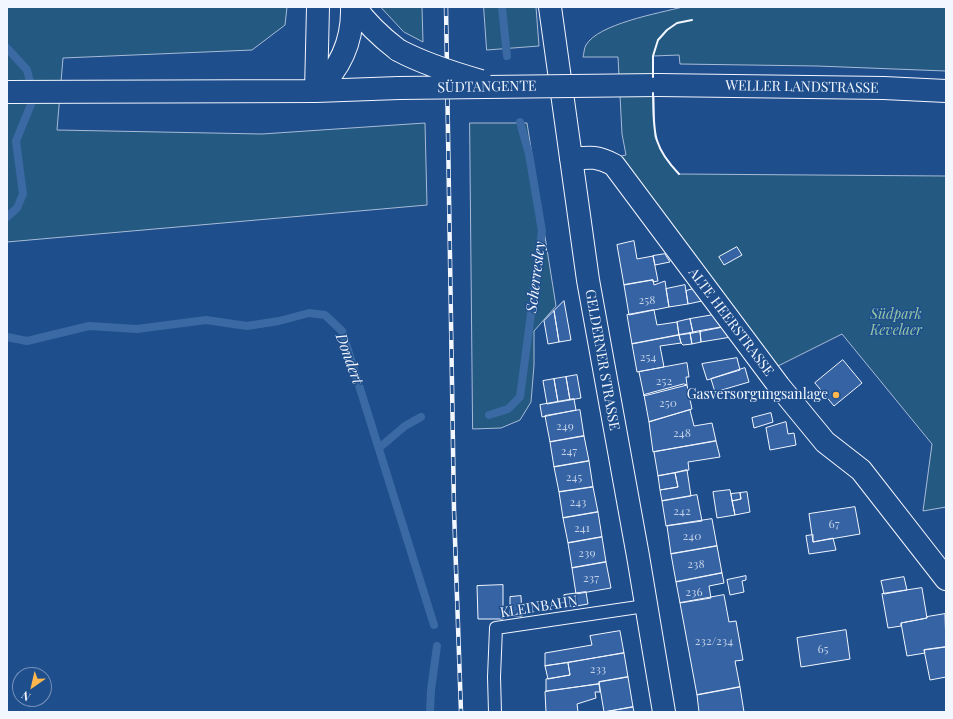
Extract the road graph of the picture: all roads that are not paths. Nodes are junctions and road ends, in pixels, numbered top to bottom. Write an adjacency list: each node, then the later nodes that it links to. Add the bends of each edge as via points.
1 (318, 7): 6 (main road)
2 (354, 7): 5 (main road, bridge, via 384,40 411,57); 6 (main road, via 344,54 338,66)
3 (550, 7): 9 (main road, GELDERNER STRASSE)
4 (658, 85): 5 (main road, SÜDTANGENTE, bridge); 7 (main road, WELLER LANDSTRASSE)
5 (503, 87): 6 (main road, SÜDTANGENTE, bridge)
6 (316, 91): 8 (main road, SÜDTANGENTE)
7 (946, 91)
8 (7, 92)
9 (572, 159): 10 (main road, ALTE HEERSTRASSE, via 593,157 614,165 779,386 825,442 860,470); 11 (main road, GELDERNER STRASSE, via 588,280)
10 (946, 579)
11 (645, 606): 12 (lane, KLEINBAHN, via 496,628); 13 (main road, GELDERNER STRASSE)
12 (495, 712)
13 (664, 712)

